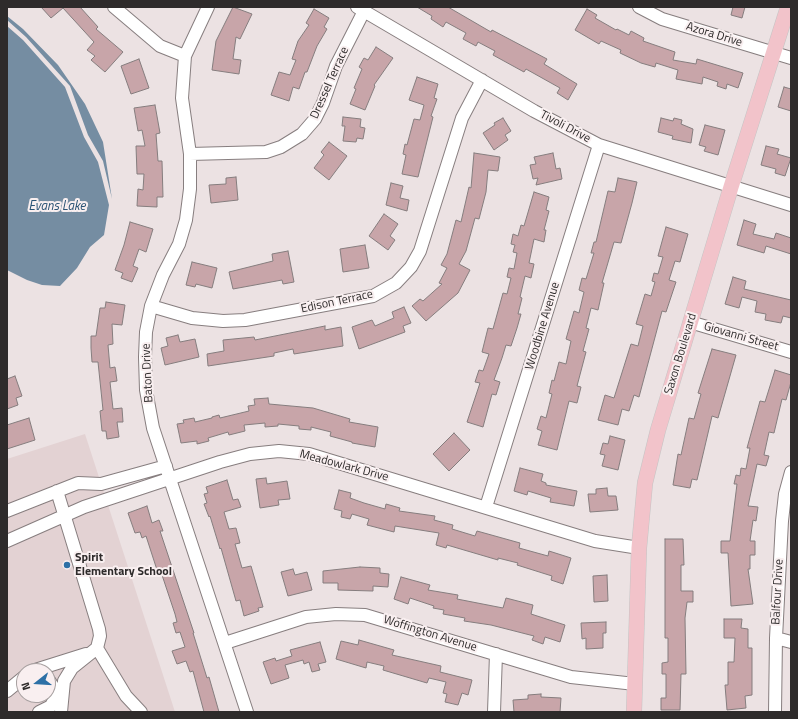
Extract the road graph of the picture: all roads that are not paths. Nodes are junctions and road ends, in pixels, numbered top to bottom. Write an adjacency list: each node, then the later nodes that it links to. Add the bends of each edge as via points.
1 (114, 7): 7 (street, via 160,46)
2 (208, 7): 7 (street, Baton Drive)
3 (639, 7): 6 (street, Azora Drive, via 662,19)
4 (788, 7): 6 (main road, Saxon Boulevard)
5 (361, 9): 9 (street, Tivoli Drive); 11 (street, Dressel Terrace, via 323,103 315,119 302,134 281,147 266,152)
6 (775, 53): 8 (street, Azora Drive); 12 (main road, Saxon Boulevard)
7 (185, 56): 11 (street, Baton Drive, via 182,98)
8 (791, 58)
9 (482, 80): 10 (street, Tivoli Drive); 14 (street, Edison Terrace, via 462,118 420,251 411,267 396,283 372,296 245,320 192,318)
10 (599, 145): 12 (street, Tivoli Drive); 22 (street, Woodbine Avenue)
11 (190, 154): 14 (street, Baton Drive, via 190,190 186,220 179,244)
12 (731, 187): 13 (street, Tivoli Drive); 15 (main road, Saxon Boulevard)
13 (791, 205)
14 (151, 306): 17 (street, Baton Drive, via 146,332 146,390)
15 (690, 322): 16 (street, Giovanni Street); 26 (main road, Saxon Boulevard, via 645,484)
16 (791, 352)
17 (166, 466): 19 (street, Baton Drive); 20 (street, via 101,484 78,483)
18 (791, 472): 21 (street, Balfour Drive)
19 (170, 478): 22 (street, Meadowlark Drive, via 250,454 279,451 309,454); 24 (street, Meadowlark Drive); 29 (street, Baton Drive)
20 (57, 491): 23 (street); 24 (street)
21 (788, 495): 27 (street, Balfour Drive, via 782,521)
22 (486, 507): 26 (street, Meadowlark Drive, via 595,541)
23 (7, 511)
24 (65, 515): 25 (street, Meadowlark Drive); 30 (street, via 99,629)
25 (7, 541)
26 (639, 548): 34 (main road, Saxon Boulevard)
27 (776, 638): 28 (street); 44 (street, Balfour Drive)
28 (791, 642)
29 (225, 643): 31 (street, Woffington Avenue, via 306,618 336,614 365,615); 41 (street, Baton Drive)
30 (94, 650): 32 (street); 37 (street, via 72,668); 40 (street, via 126,696)
31 (496, 654): 34 (street, Woffington Avenue, via 571,677); 42 (street)
32 (54, 663)
33 (16, 684): 35 (street)
34 (635, 684): 43 (main road, Saxon Boulevard)
35 (7, 691)
36 (56, 694): 37 (street)
37 (58, 699): 38 (street); 39 (street)
38 (39, 712)
39 (61, 712)
40 (141, 712)
41 (247, 712)
42 (494, 712)
43 (634, 712)
44 (775, 712)

